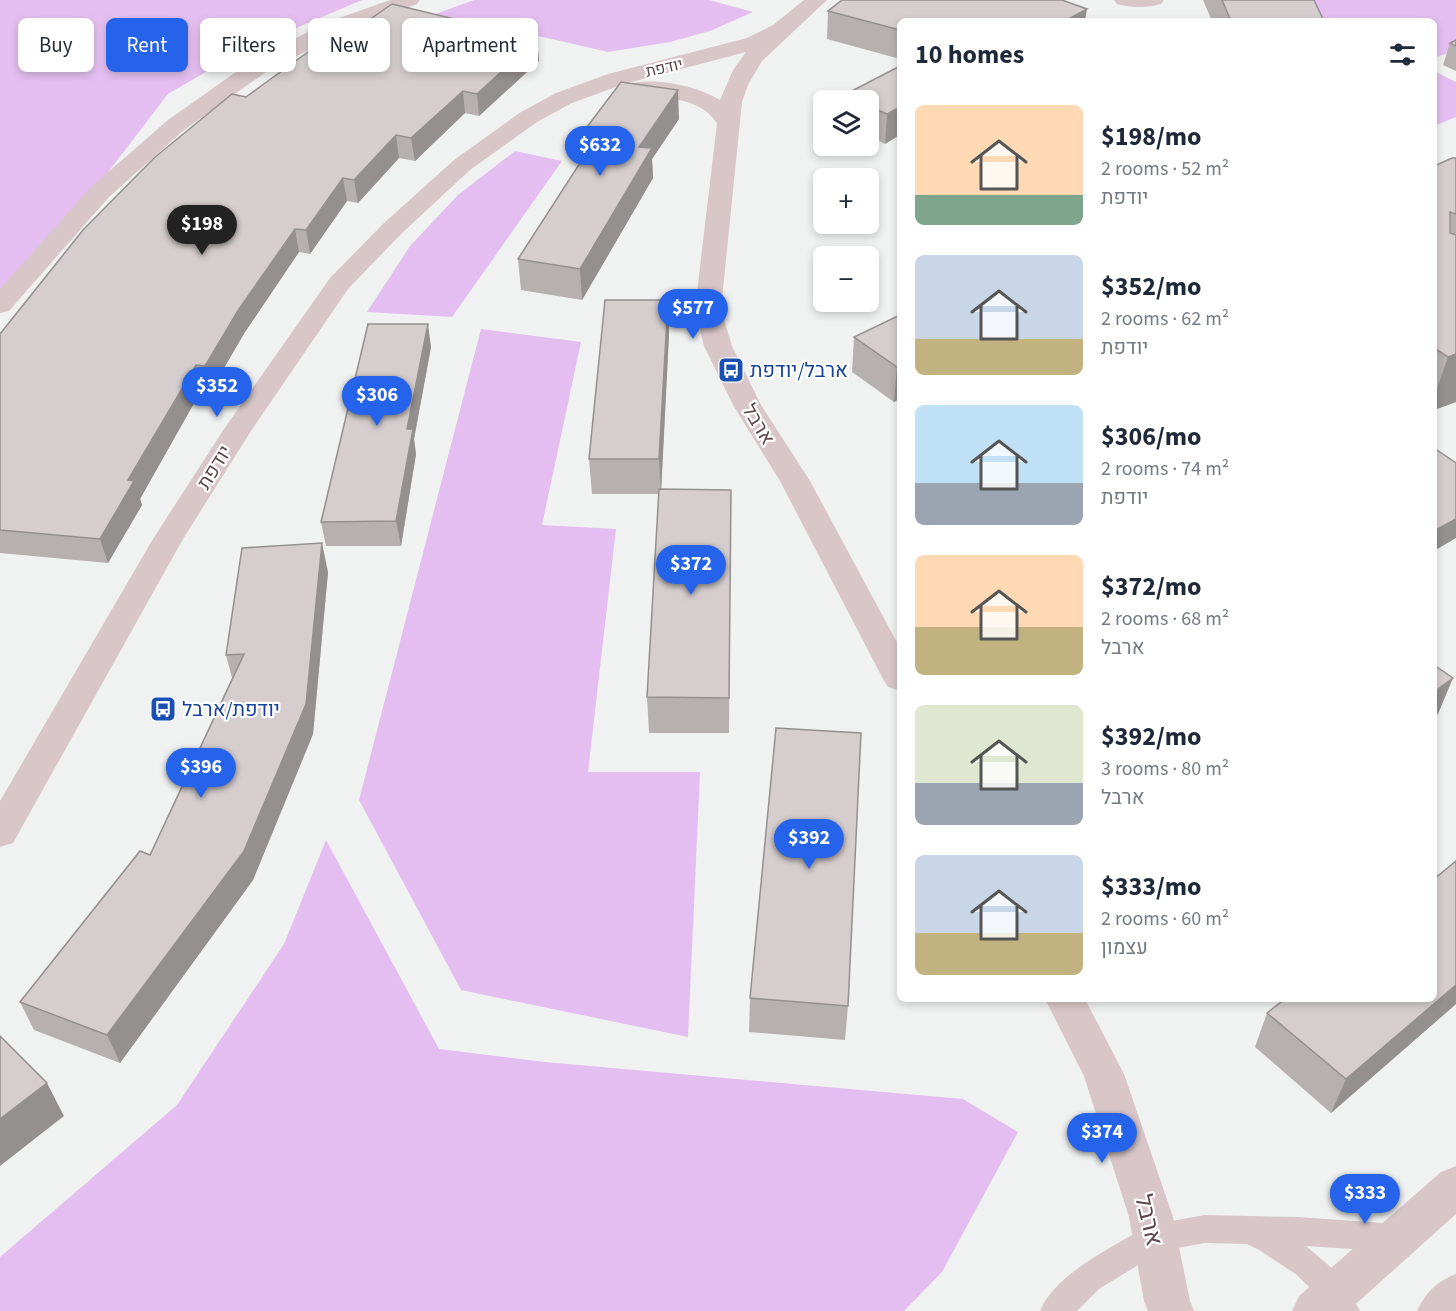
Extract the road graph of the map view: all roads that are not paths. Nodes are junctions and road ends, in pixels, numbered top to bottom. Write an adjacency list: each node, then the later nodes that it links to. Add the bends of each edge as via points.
1 (410, 0): 8 (street, via 333,28 258,67 176,125 100,192)
2 (817, 0): 5 (street, ארבל)
3 (1124, 0): 4 (street)
4 (1146, 7)
5 (782, 29): 6 (street, יודפת, via 755,43 616,78); 7 (street, ארבל, via 752,56 735,85)
6 (547, 107): 7 (street, יודפת, via 636,89 703,99 719,109); 10 (street, יודפת, via 462,165 339,284 238,429 168,539)
7 (729, 123): 9 (street, ארבל, via 708,309 718,345 747,405 795,481)
8 (0, 305)
9 (897, 673)
10 (0, 833)
11 (1067, 1002): 14 (street, ארבל, via 1104,1074)
12 (1456, 1186): 15 (street)
13 (1250, 1230): 14 (lane, via 1205,1229); 15 (lane); 17 (lane, via 1291,1251)
14 (1155, 1238): 18 (lane, via 1089,1279); 19 (street, ארבל)
15 (1398, 1238): 17 (street)
16 (1456, 1296): 20 (street)
17 (1332, 1305)
18 (1055, 1311)
19 (1171, 1311)
20 (1440, 1311)

